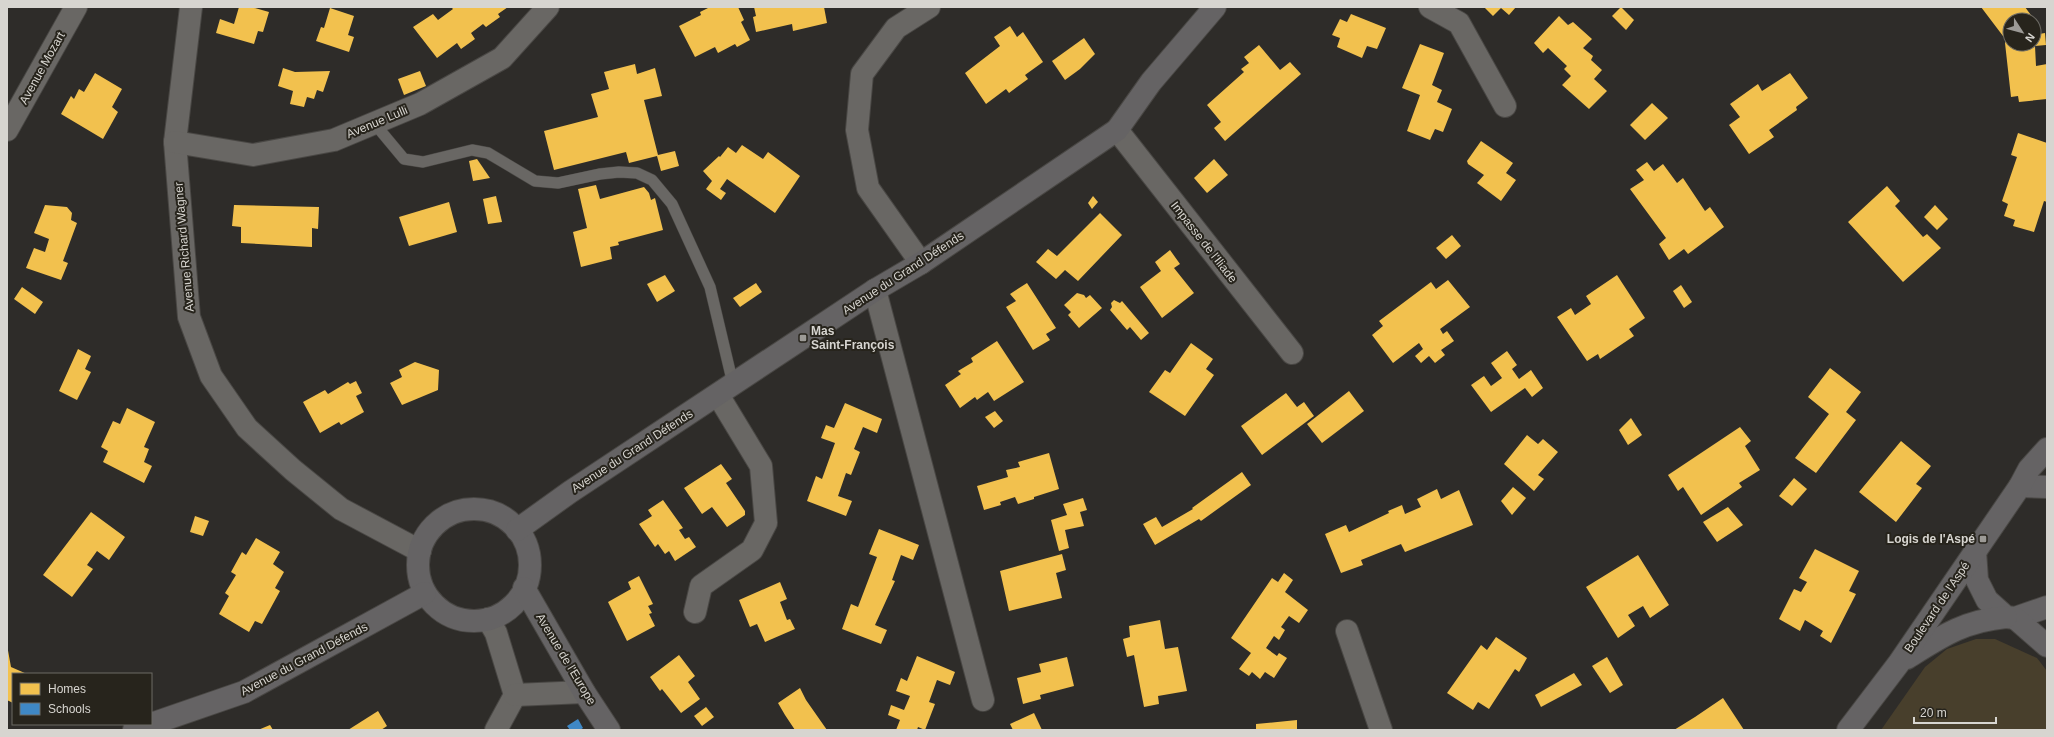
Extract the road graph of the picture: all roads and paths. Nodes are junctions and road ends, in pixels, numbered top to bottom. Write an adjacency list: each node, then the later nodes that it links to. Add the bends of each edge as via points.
1 (76, 7): 9 (street, Avenue Mozart)
2 (191, 7): 11 (street, Avenue Richard Wagner)
3 (548, 7): 8 (street, Avenue Lulli, via 502,58 420,104)
4 (929, 7): 12 (street, via 896,28 862,74 857,130 868,188)
5 (1215, 7): 10 (street, Avenue du Grand Défends, via 1150,82)
6 (1430, 7): 7 (street, via 1459,23)
7 (1505, 106)
8 (374, 123): 11 (street, Avenue Lulli, via 334,140 253,155); 15 (lane, via 404,159 423,162 472,150 488,153 535,181 558,183 619,172 637,173 652,180 672,204 710,287)
9 (7, 130)
10 (1116, 130): 12 (street, Avenue du Grand Défends); 14 (street, Impasse de l'Iliade)
11 (175, 142): 20 (street, Avenue Richard Wagner, via 189,317 211,376 248,428 293,470 341,509)
12 (921, 263): 13 (street, Avenue du Grand Défends)
13 (875, 290): 15 (street, Avenue du Grand Défends); 33 (street)
14 (1292, 353)
15 (726, 390): 19 (street, Avenue du Grand Défends, via 570,492); 25 (street, via 761,466 766,523 752,550 701,586)
16 (2047, 449): 17 (street, via 2029,469)
17 (2020, 486): 18 (street); 21 (street, Boulevard de l'Aspé)
18 (2047, 487)
19 (517, 530): 20 (street, via 506,519 492,512 462,510 435,525 425,537); 22 (street, via 528,552 528,577)
20 (420, 551): 23 (street, via 418,565)
21 (1975, 551): 26 (street, via 1977,580 1987,600); 30 (street, Boulevard de l'Aspé)
22 (524, 588): 27 (street, via 515,602 503,613); 31 (street, Avenue de l'Europe)
23 (425, 593): 27 (street, via 436,607 452,616 470,621); 34 (street, Avenue du Grand Défends, via 244,692)
24 (2047, 607): 26 (street, Boulevard de l'Aspé)
25 (696, 612)
26 (2011, 618): 29 (street); 30 (street, Boulevard de l'Aspé, via 1983,619 1948,632)
27 (488, 619): 32 (street, via 496,633)
28 (1347, 631): 37 (street)
29 (2047, 646)
30 (1899, 663): 38 (street, Boulevard de l'Aspé)
31 (584, 692): 32 (street); 36 (street, Avenue de l'Europe)
32 (515, 695): 35 (street)
33 (983, 700)
34 (145, 728)
35 (496, 730)
36 (609, 730)
37 (1381, 730)
38 (1848, 730)

